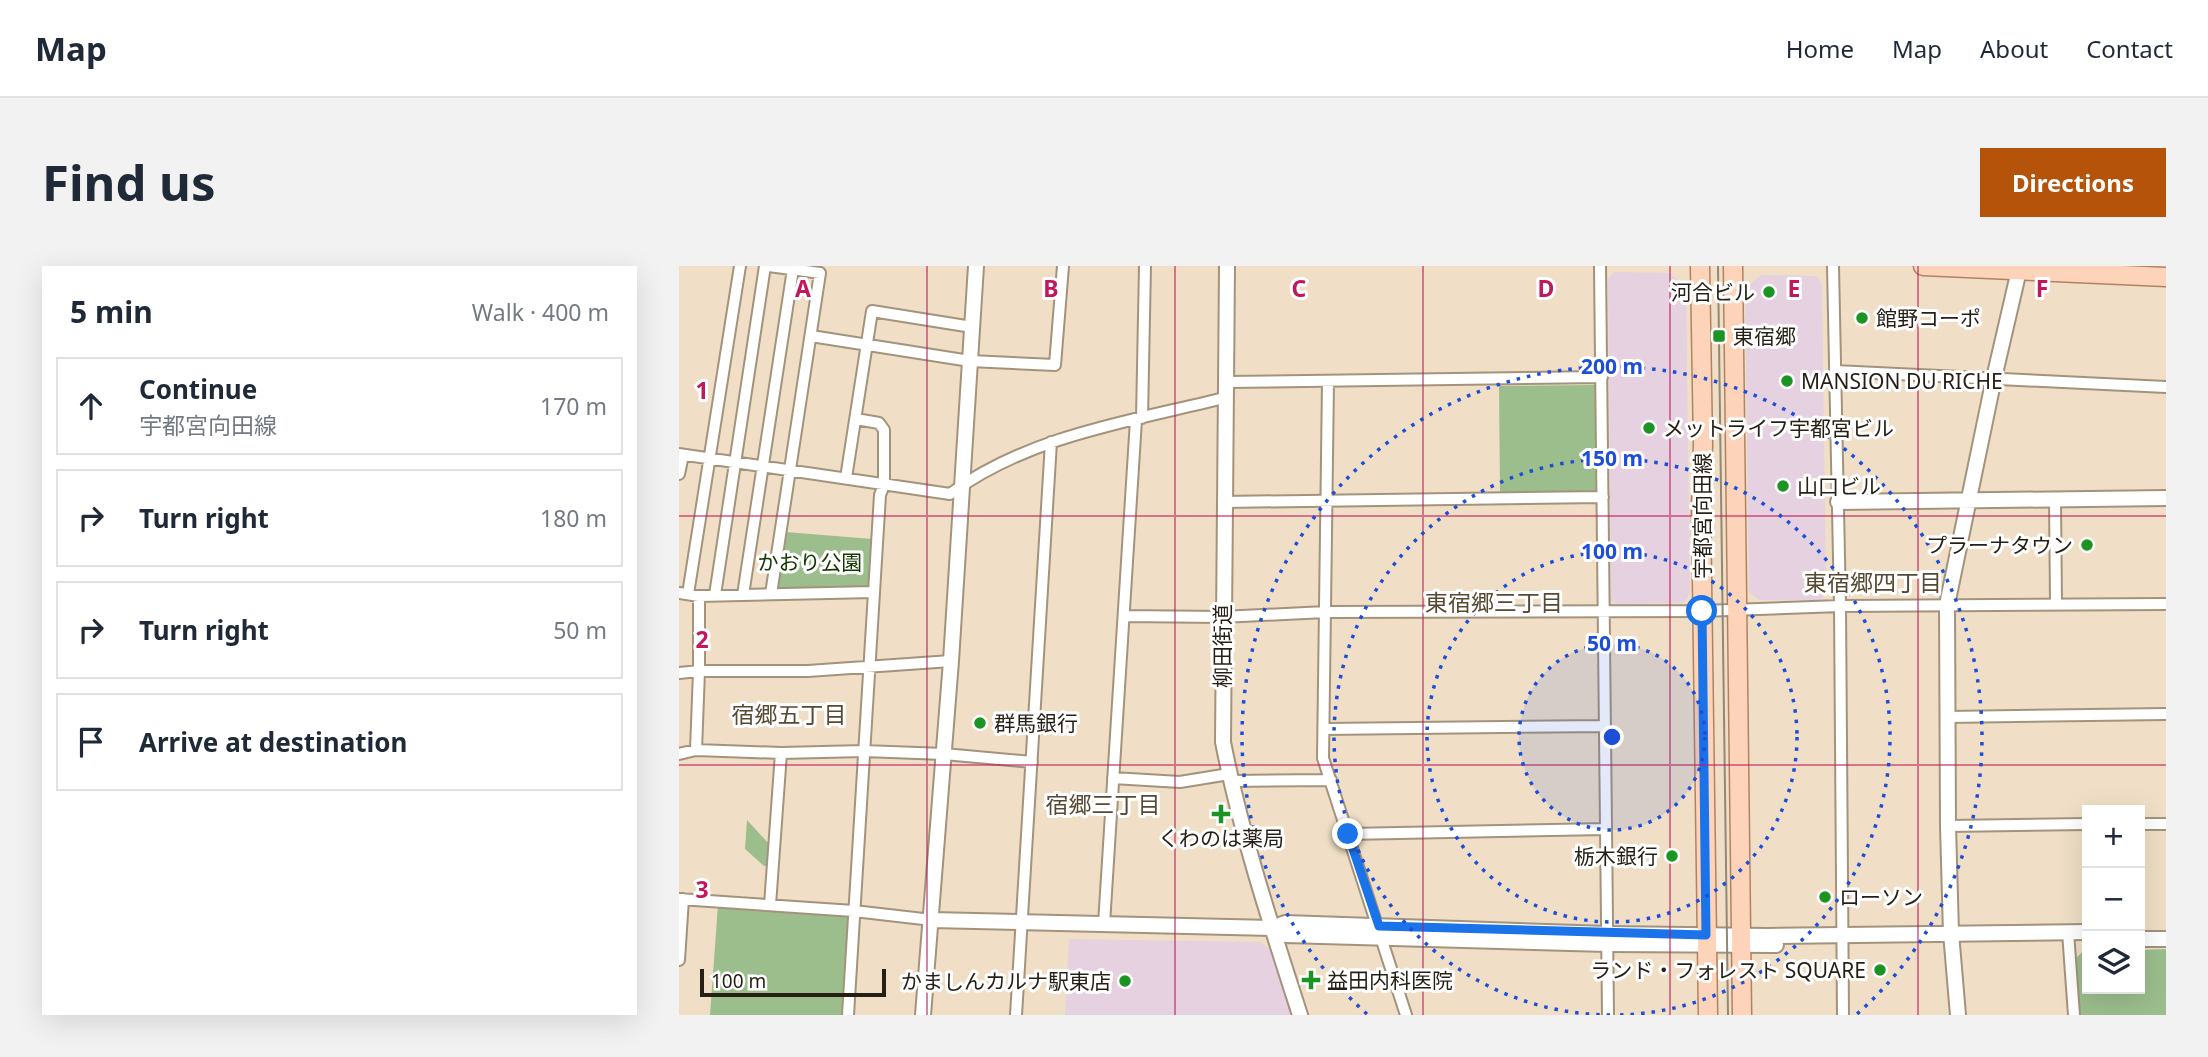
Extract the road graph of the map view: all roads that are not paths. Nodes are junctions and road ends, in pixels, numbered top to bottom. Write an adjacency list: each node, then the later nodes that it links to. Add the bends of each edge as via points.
1 (740, 266): 31 (street)
2 (767, 266): 13 (street); 32 (street)
3 (976, 266): 16 (street)
4 (1063, 266): 19 (street, via 1055,365)
5 (1145, 266): 28 (street)
6 (1227, 266): 23 (street, 柳田街道)
7 (1600, 266): 21 (street)
8 (1700, 266): 55 (main road, 宇都宮向田線)
9 (1733, 266): 56 (main road, 宇都宮向田線)
10 (1833, 266): 20 (street)
11 (1923, 266): 12 (main road)
12 (2019, 268): 15 (main road); 22 (street)
13 (793, 269): 14 (street); 33 (street)
14 (821, 270): 17 (street)
15 (2166, 277)
16 (972, 327): 18 (street, via 872,311); 19 (street)
17 (811, 337): 18 (street); 34 (street)
18 (868, 345): 19 (street); 27 (street)
19 (970, 361): 38 (street)
20 (1835, 371): 22 (street); 45 (street)
21 (1602, 377): 24 (street); 39 (street)
22 (1994, 377): 25 (street); 42 (street)
23 (1225, 382): 24 (street); 26 (street, 柳田街道)
24 (1328, 382): 44 (street)
25 (2166, 387)
26 (1224, 398): 28 (street); 43 (street, 柳田街道)
27 (856, 419): 36 (street); 37 (street, via 879,424 884,430)
28 (1139, 419): 29 (street); 59 (street)
29 (1051, 442): 38 (street); 74 (street)
30 (681, 454): 31 (street); 35 (street)
31 (709, 459): 32 (street); 47 (street)
32 (735, 463): 33 (street); 49 (street)
33 (763, 468): 34 (street); 50 (street)
34 (789, 472): 36 (street); 48 (street)
35 (679, 474)
36 (846, 478): 37 (street)
37 (884, 485): 38 (street, via 950,494); 46 (street)
38 (962, 485): 61 (street)
39 (1603, 496): 44 (street); 58 (street)
40 (2166, 498): 41 (street)
41 (2055, 499): 42 (street); 51 (street)
42 (1968, 501): 45 (street); 53 (street)
43 (1223, 502): 44 (street); 60 (street, 柳田街道)
44 (1327, 502): 57 (street)
45 (1838, 502): 54 (street)
46 (873, 592): 48 (street); 62 (street)
47 (689, 594): 49 (street); 63 (street)
48 (771, 594): 50 (street)
49 (715, 595): 50 (street)
50 (743, 595)
51 (2056, 603): 52 (street); 53 (street)
52 (2166, 604)
53 (1947, 605): 54 (street); 66 (street)
54 (1840, 606): 56 (street); 98 (street)
55 (1702, 611): 56 (street); 58 (street); 102 (main road, 宇都宮向田線)
56 (1737, 611): 103 (main road, 宇都宮向田線)
57 (1326, 612): 58 (street); 60 (street); 68 (street)
58 (1602, 612): 67 (street)
59 (1124, 616): 60 (street); 76 (street)
60 (1222, 617): 75 (street, 柳田街道, via 1223,741)
61 (951, 661): 62 (street); 73 (street)
62 (868, 666): 63 (street); 70 (street)
63 (699, 671): 64 (street); 69 (street)
64 (679, 673)
65 (2166, 714): 66 (street)
66 (1947, 717): 81 (street)
67 (1605, 726): 68 (street); 82 (street)
68 (1324, 729): 77 (street, via 1323,758)
69 (696, 750): 71 (street); 72 (street)
70 (864, 751): 71 (street); 73 (street); 86 (street)
71 (781, 753): 85 (street)
72 (679, 754)
73 (944, 754): 74 (street); 87 (street)
74 (1032, 762): 88 (street)
75 (1231, 777): 76 (street, via 1180,782); 77 (street); 90 (street, 柳田街道)
76 (1113, 778): 89 (street)
77 (1331, 780): 83 (street)
78 (2082, 824): 81 (street)
79 (2145, 824): 80 (street)
80 (2166, 824)
81 (1948, 826): 96 (street)
82 (1606, 829): 83 (street); 97 (street)
83 (1348, 834): 93 (street)
84 (681, 899): 85 (street); 104 (street)
85 (769, 905): 86 (street)
86 (854, 911): 87 (street); 105 (street)
87 (932, 920): 88 (street); 106 (street)
88 (1023, 922): 89 (street); 107 (street)
89 (1104, 924): 90 (street)
90 (1272, 928): 93 (street, via 1285,923); 108 (street, 柳田街道)
91 (2145, 931): 92 (street)
92 (2166, 931)
93 (1381, 932): 97 (street); 109 (street)
94 (2082, 933): 95 (street)
95 (2068, 936): 96 (street); 99 (street); 115 (street)
96 (1952, 938): 98 (street); 114 (street)
97 (1607, 939): 102 (street); 110 (street)
98 (1842, 939): 103 (street); 113 (street)
99 (2082, 939)
100 (2145, 939): 101 (street)
101 (2166, 939)
102 (1706, 940): 103 (street); 111 (main road, 宇都宮向田線)
103 (1741, 940): 112 (main road, 宇都宮向田線)
104 (679, 960)
105 (848, 1015)
106 (923, 1015)
107 (1016, 1015)
108 (1300, 1015)
109 (1406, 1015)
110 (1608, 1015)
111 (1708, 1015)
112 (1742, 1015)
113 (1843, 1015)
114 (1958, 1015)
115 (2074, 1015)

